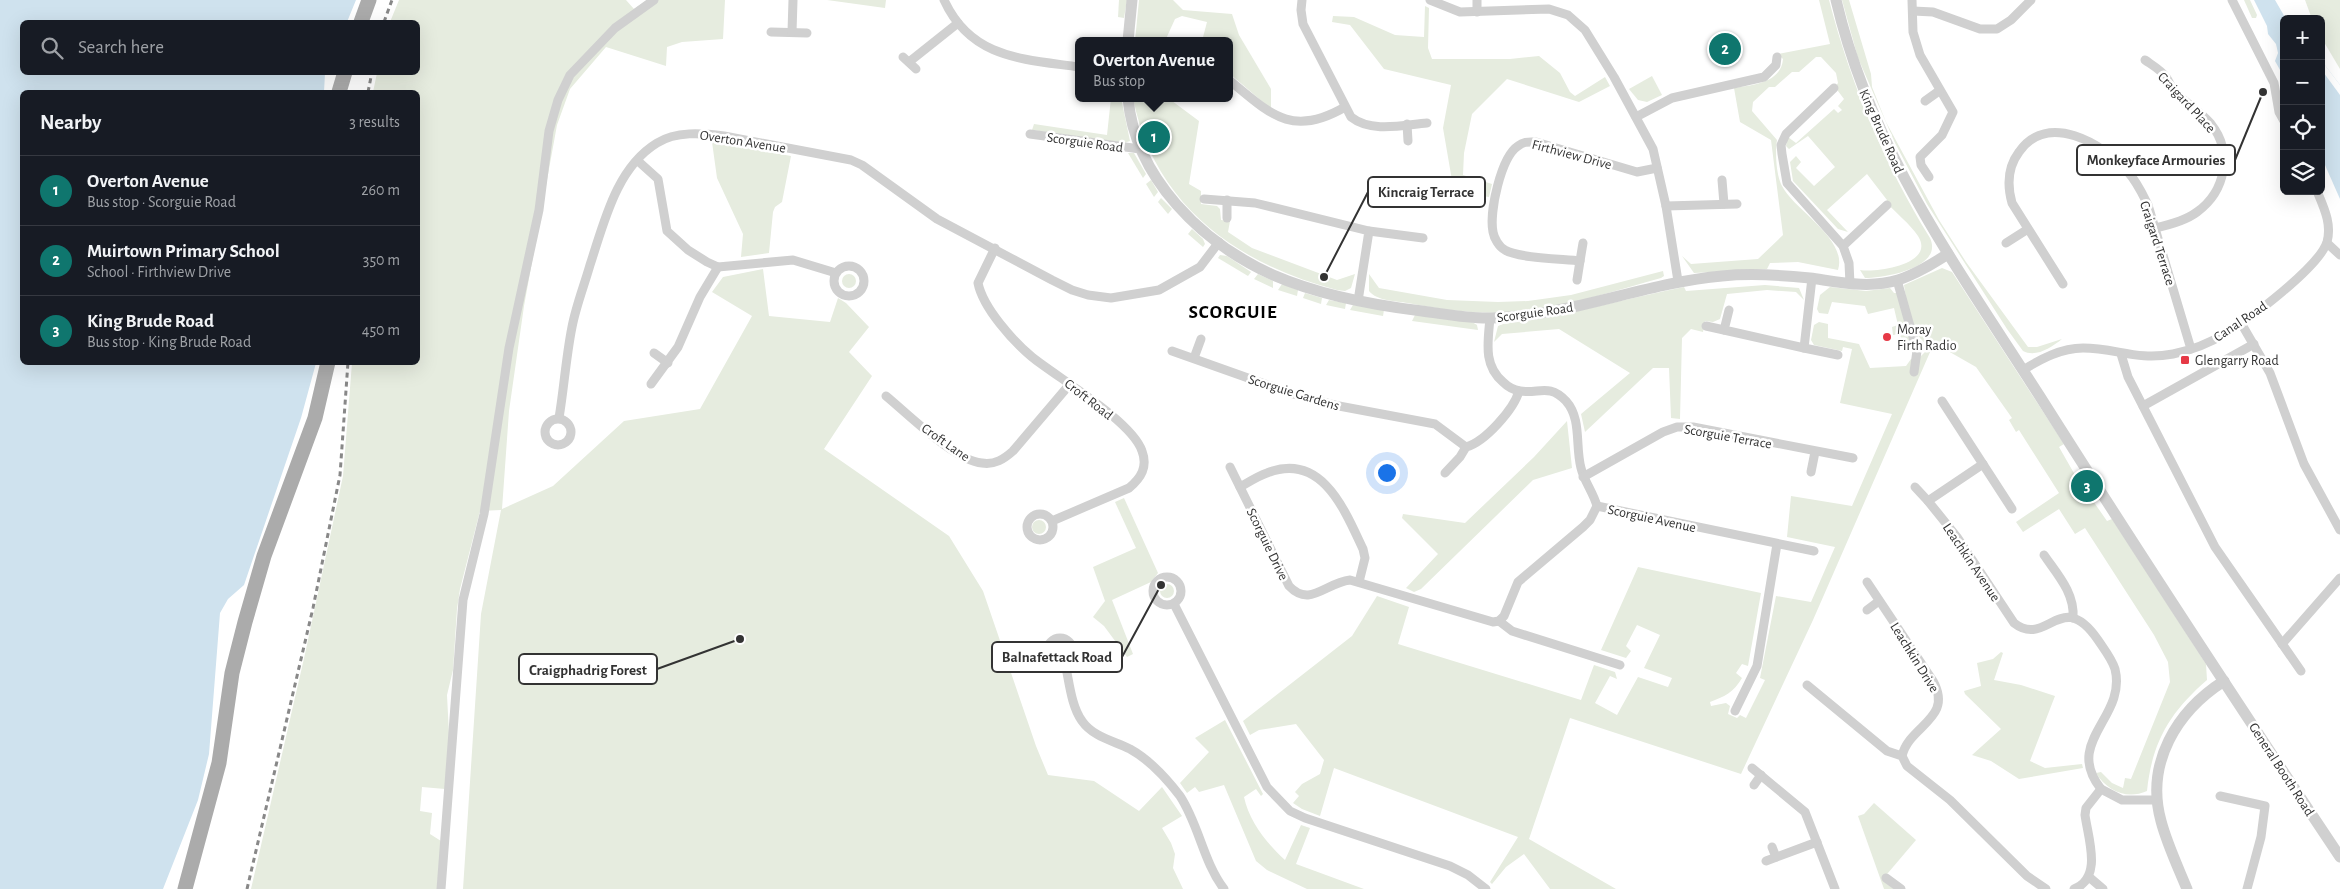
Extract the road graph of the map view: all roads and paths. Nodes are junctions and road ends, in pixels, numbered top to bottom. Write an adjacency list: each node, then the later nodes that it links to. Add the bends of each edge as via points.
1 (369, 0): 15 (main road)
2 (654, 0): 147 (street, via 615,28 570,75 549,131 539,210 509,348 484,514 464,600)
3 (793, 0): 18 (street)
4 (944, 0): 16 (street)
5 (1132, 0): 20 (street)
6 (1302, 0): 32 (street, via 1303,24)
7 (1430, 0): 14 (street, via 1460,12)
8 (1477, 0): 14 (street)
9 (1836, 0): 62 (street, King Brude Road, via 1852,60 1880,132 1917,204)
10 (1912, 0): 13 (street)
11 (2031, 0): 13 (street, via 1997,29 1980,29 1933,12)
12 (2232, 0): 33 (street, via 2274,83)
13 (1913, 11): 29 (street, via 1915,42)
14 (1477, 12): 34 (street, via 1549,9 1568,15 1592,39)
15 (361, 20)
16 (958, 23): 23 (street); 24 (street, via 973,39 992,51)
17 (771, 32): 18 (street)
18 (792, 32): 19 (street)
19 (807, 33)
20 (1128, 37)
21 (1777, 57): 34 (street, via 1776,65 1764,77 1672,98)
22 (2145, 60): 52 (street, Craigard Place, via 2166,77 2174,92 2212,125 2225,161 2217,190 2207,203 2187,218)
23 (910, 63)
24 (1075, 66)
25 (344, 75): 28 (main road)
26 (1233, 83): 32 (street, via 1270,113 1295,121 1318,121)
27 (1834, 88): 60 (street, via 1786,134 1781,145 1787,183)
28 (340, 90)
29 (1939, 91): 30 (street); 42 (street, via 1953,112 1942,135 1920,157)
30 (1925, 101)
31 (1128, 102): 39 (street, Scorguie Road)
32 (1345, 107): 36 (street, via 1351,117 1363,124)
33 (2280, 114)
34 (1636, 117): 41 (street, via 1653,149)
35 (1427, 123): 36 (street)
36 (1407, 124): 38 (street)
37 (1030, 134): 39 (street, Scorguie Road)
38 (1408, 142)
39 (1140, 149): 56 (street, Scorguie Road, via 1152,172 1179,208)
40 (638, 161): 61 (street, Overton Avenue, via 657,143 685,134 703,133 851,160 937,219); 65 (street, via 658,180 667,231 688,250); 98 (street, Overton Avenue, via 608,211 577,307)
41 (1658, 168): 50 (street); 64 (street, Firthview Drive, via 1637,172 1536,142 1527,142 1513,150 1497,189 1492,220 1492,232 1497,242 1505,251 1516,254)
42 (1929, 177)
43 (1722, 180): 47 (street)
44 (2318, 195): 57 (street, via 2327,218)
45 (1204, 198): 46 (street)
46 (1227, 200): 51 (street); 54 (street, via 1255,203)
47 (1724, 204): 48 (street); 50 (street)
48 (1737, 204)
49 (1887, 205): 60 (street)
50 (1666, 206): 70 (street)
51 (1227, 218)
52 (2155, 228): 53 (street, Craigard Terrace, via 2140,189 2119,162 2080,138 2048,132 2035,136 2023,146 2014,158 2009,174 2012,203); 82 (street, Craigard Terrace)
53 (2028, 229): 59 (street); 72 (street, Craigard Terrace)
54 (1369, 231): 55 (street); 73 (street)
55 (1423, 238)
56 (1219, 242): 61 (street, Overton Avenue, via 1200,267 1159,290 1111,298 1072,290); 73 (street, Scorguie Road, via 1274,275)
57 (2327, 242): 63 (street); 76 (street, Canal Road, via 2324,250 2303,273)
58 (1583, 243): 64 (street)
59 (2006, 243)
60 (1843, 246): 71 (street, via 1849,263)
61 (995, 248): 93 (street, Croft Road, via 978,283 982,296 1018,344)
62 (1948, 254): 69 (street, Scorguie Road); 90 (street, King Brude Road)
63 (2340, 255)
64 (1580, 261): 68 (street)
65 (718, 266): 66 (street, via 793,260); 88 (street)
66 (836, 273)
67 (1812, 278): 70 (street, Scorguie Road, via 1751,274); 71 (street, Scorguie Road); 81 (street)
68 (1577, 280)
69 (1897, 280): 71 (street, Scorguie Road); 91 (street, via 1916,351)
70 (1678, 281): 75 (street, Scorguie Road, via 1573,307 1532,315)
71 (1850, 284)
72 (2063, 284)
73 (1358, 300): 75 (street, Scorguie Road)
74 (1729, 310): 78 (street)
75 (1490, 318): 94 (street, via 1490,365 1496,376)
76 (2241, 323): 80 (street); 82 (street, Canal Road)
77 (1706, 326): 78 (street)
78 (1724, 330): 81 (street)
79 (1201, 339): 87 (street)
80 (2254, 344): 97 (street); 113 (street, via 2270,373 2304,464)
81 (1804, 348): 85 (street)
82 (2191, 349): 86 (street, Canal Road, via 2157,356)
83 (1172, 351): 87 (street, Scorguie Gardens)
84 (654, 353): 88 (street)
85 (1838, 354)
86 (2122, 354): 90 (street, Canal Road, via 2093,348 2066,350); 97 (street, via 2128,377)
87 (1194, 358): 99 (street, Scorguie Gardens, via 1293,394 1428,422 1446,430)
88 (668, 363): 92 (street)
89 (327, 365): 146 (main road, via 315,418 268,547 245,622 232,673 219,763)
90 (2023, 370): 129 (street, King Brude Road)
91 (1914, 372)
92 (651, 384)
93 (1070, 384): 95 (street, Croft Lane, via 1013,451 994,463 962,457); 112 (street, Croft Road, via 1110,415 1138,443 1144,470 1130,488)
94 (1519, 391): 99 (street, via 1512,409 1477,442); 106 (street, Scorguie Avenue, via 1550,390 1567,402 1576,424)
95 (886, 396)
96 (1942, 401): 102 (street)
97 (2144, 406): 125 (street, via 2216,547)
98 (560, 418)
99 (1466, 447): 105 (street)
100 (1815, 452): 101 (street, Scorguie Terrace); 104 (street); 106 (street, Scorguie Terrace, via 1693,427 1677,427)
101 (1853, 458)
102 (1983, 464): 109 (street); 111 (street)
103 (1230, 467): 107 (street, Scorguie Drive)
104 (1812, 472)
105 (1445, 473)
106 (1583, 477): 110 (street, Scorguie Avenue)
107 (1240, 487): 118 (street, Scorguie Drive, via 1289,586 1296,593 1304,597 1334,583); 118 (street, via 1281,469 1307,472 1324,482 1335,495 1363,549 1365,558)
108 (1915, 488): 109 (street, Leachkin Avenue)
109 (1928, 501): 123 (street, Leachkin Avenue, via 1962,544 2014,624 2032,631 2062,617)
110 (1597, 506): 114 (street, Scorguie Avenue); 124 (street, via 1583,527 1518,582)
111 (2012, 509)
112 (1052, 521)
113 (2340, 530)
114 (1777, 544): 115 (street, Scorguie Avenue); 131 (street, via 1757,666)
115 (1814, 551)
116 (2044, 555): 123 (street, via 2070,593)
117 (2340, 578): 125 (street)
118 (1359, 582): 124 (street, Scorguie Drive, via 1485,620)
119 (1867, 582): 120 (street, Leachkin Drive)
120 (1879, 601): 122 (street); 132 (street, Leachkin Drive, via 1933,681 1940,698 1934,715 1908,743)
121 (1174, 604): 149 (street, via 1258,770 1276,798 1305,818 1450,866)
122 (1867, 610)
123 (2074, 618): 136 (street, via 2089,627 2115,669 2116,693 2088,753 2090,773)
124 (1499, 621): 127 (street, Scorguie Drive, via 1512,631)
125 (2282, 644): 128 (street)
126 (1065, 663): 148 (street, via 1081,721 1092,731 1141,756 1167,781 1188,811)
127 (1620, 665)
128 (2301, 671)
129 (2224, 681): 138 (street, via 2194,704 2174,730 2161,761); 142 (street, General Booth Road)
130 (1807, 685): 132 (street, via 1887,751)
131 (1735, 711)
132 (1902, 756): 152 (street, via 1906,766 1950,800 2027,876)
133 (1752, 768): 134 (street)
134 (1761, 775): 135 (street); 139 (street, via 1805,812)
135 (1754, 785)
136 (2101, 789): 138 (street, via 2122,800); 144 (street, via 2084,815 2092,866)
137 (2220, 796): 156 (street, via 2264,806 2261,837)
138 (2157, 800): 155 (street, via 2161,821)
139 (1817, 842): 141 (street); 150 (street)
140 (1772, 847): 141 (street)
141 (1776, 857): 143 (street)
142 (2340, 857)
143 (1766, 861)
144 (2089, 877): 153 (street); 154 (street)
145 (1886, 878): 151 (street)
146 (185, 889)
147 (441, 889)
148 (1224, 889)
149 (1486, 889)
150 (1835, 889)
151 (1900, 889)
152 (2046, 889)
153 (2074, 889)
154 (2103, 889)
155 (2187, 889)
156 (2247, 889)

